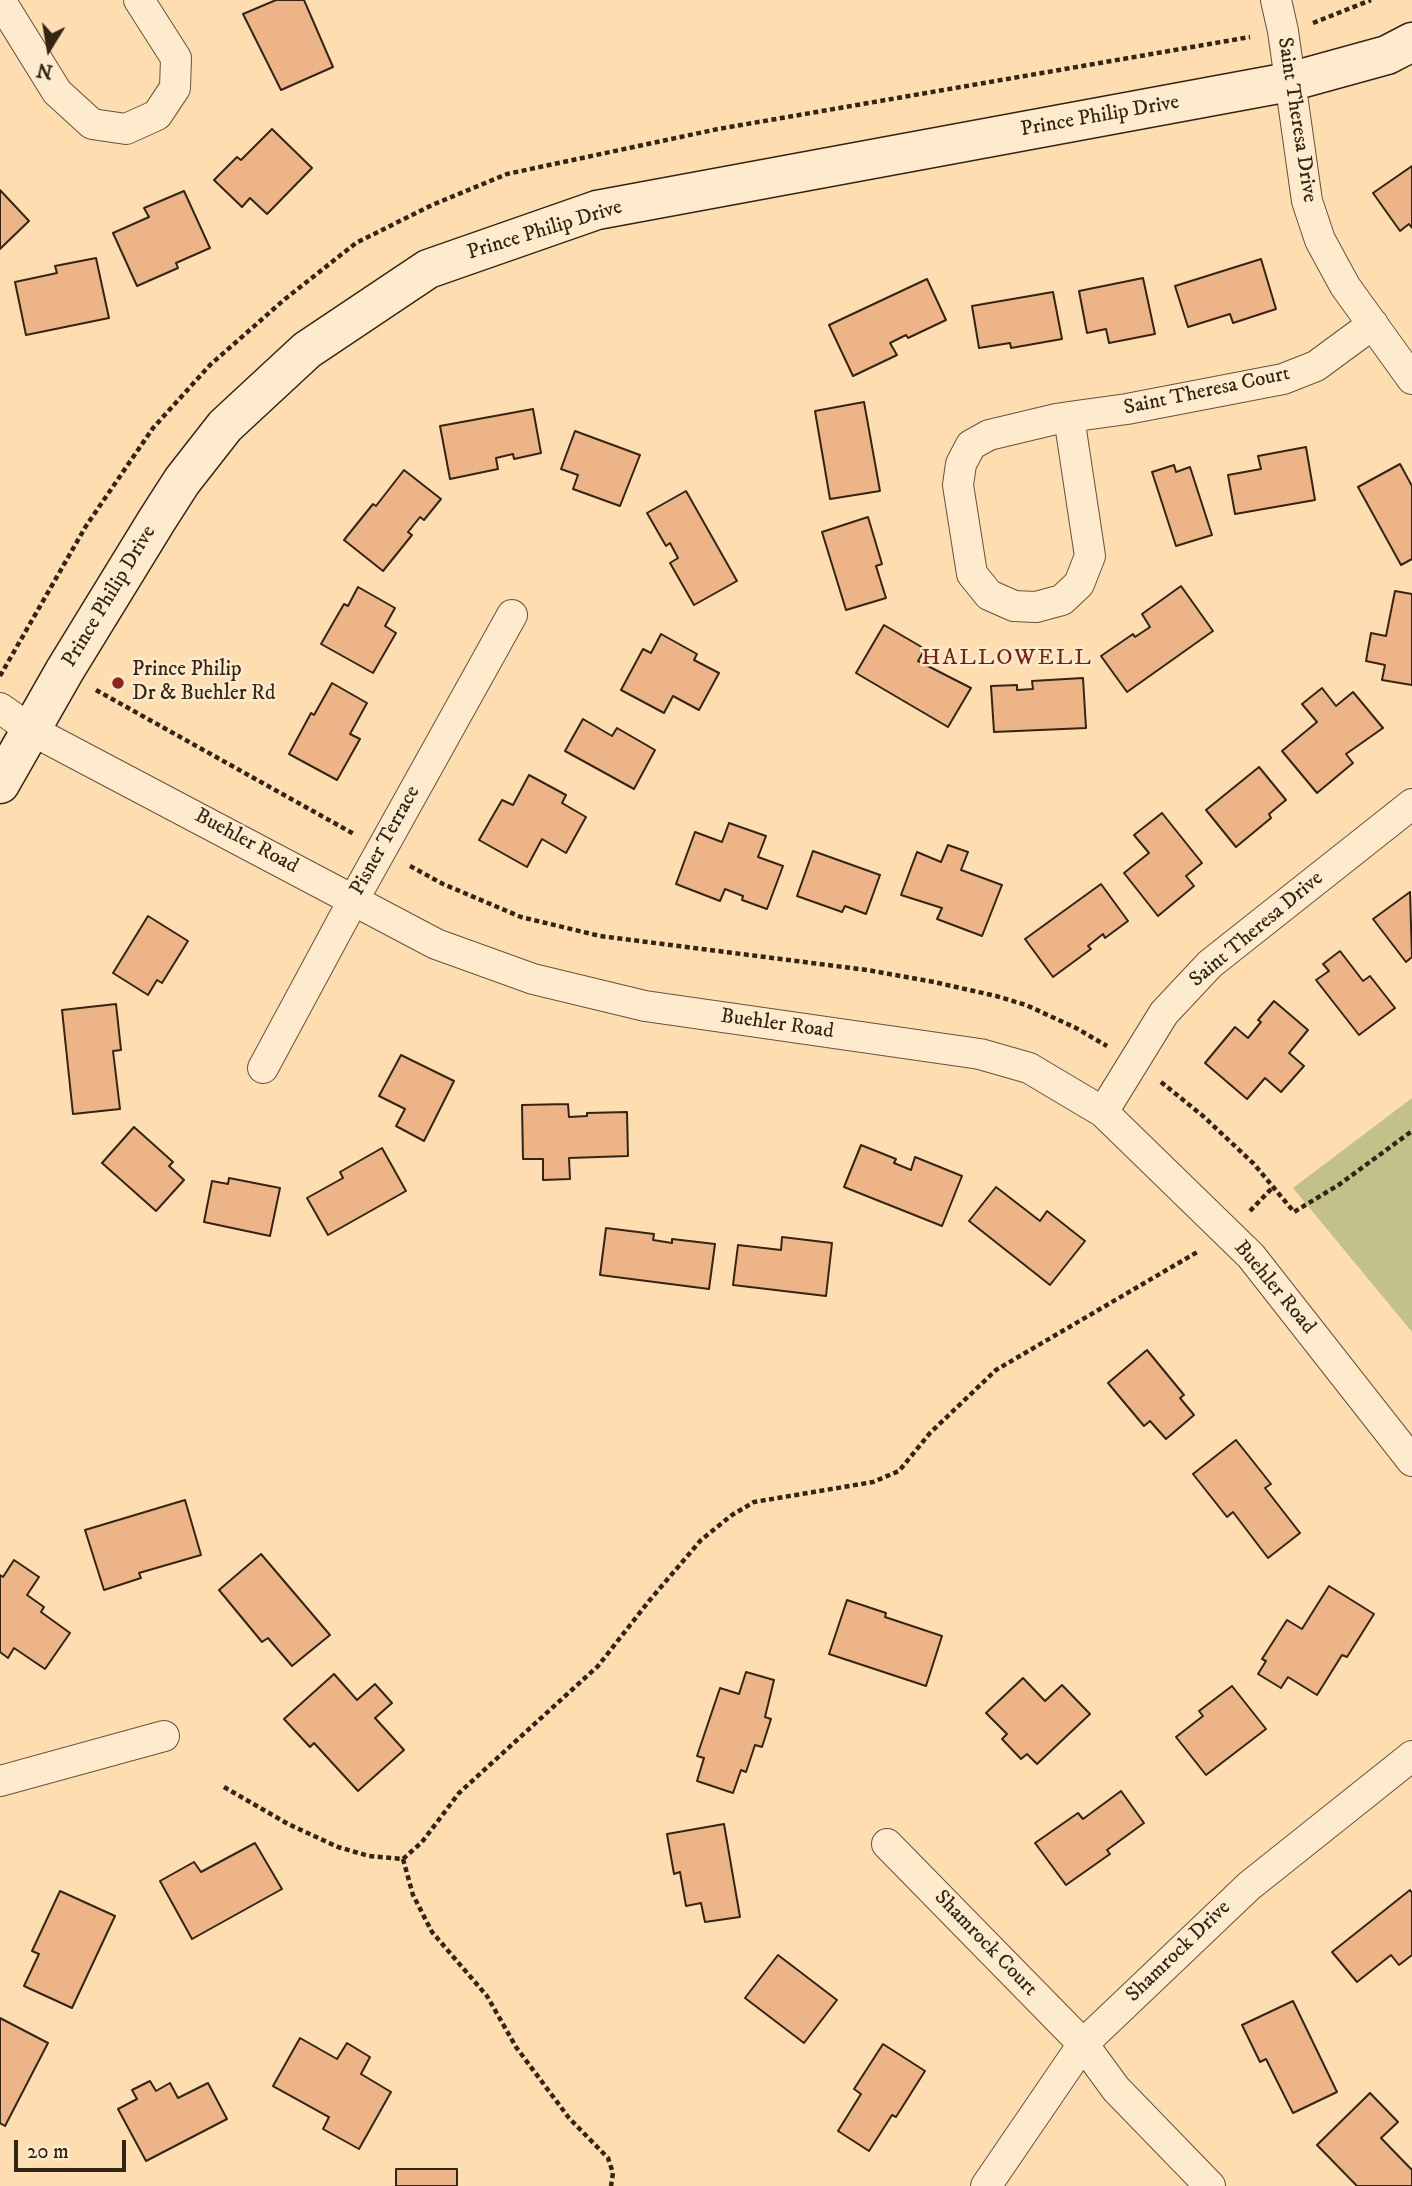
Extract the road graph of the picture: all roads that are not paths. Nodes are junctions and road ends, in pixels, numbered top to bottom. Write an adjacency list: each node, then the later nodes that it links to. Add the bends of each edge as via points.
1 (139, 0): 3 (street, via 176,58 175,88 157,115 126,129 92,124 57,92)
2 (1276, 0): 5 (street, Saint Theresa Drive)
3 (0, 1)
4 (1412, 42): 5 (street, Prince Philip Drive, via 1387,55)
5 (1289, 82): 6 (street, Saint Theresa Drive, via 1307,201 1320,240); 11 (street, Prince Philip Drive, via 597,210 428,269 307,351 225,426 182,481)
6 (1373, 324): 7 (street, Saint Theresa Drive); 8 (street, Saint Theresa Court, via 1316,366 1283,379)
7 (1412, 379)
8 (1069, 417): 8 (street, Saint Theresa Court, via 989,435 971,445 961,464 958,485 972,574 989,594 1014,606 1036,607 1062,600 1079,584 1090,556)
9 (512, 615): 14 (street, Pisner Terrace)
10 (0, 708): 11 (street, Buehler Road)
11 (31, 730): 12 (street, Prince Philip Drive); 14 (street, Buehler Road)
12 (0, 785)
13 (1412, 804): 16 (street, Saint Theresa Drive, via 1210,964 1164,1013)
14 (354, 899): 15 (street, Pisner Terrace); 16 (street, Buehler Road, via 436,944 533,979 645,1006 980,1054 1029,1068)
15 (263, 1068)
16 (1103, 1112): 17 (street, Buehler Road, via 1251,1256)
17 (1412, 1461)
18 (164, 1736): 20 (street)
19 (1412, 1756): 22 (street, Shamrock Drive, via 1249,1886)
20 (0, 1781)
21 (887, 1844): 22 (street, Shamrock Court)
22 (1083, 2044): 23 (street, Shamrock Drive); 24 (street, Shamrock Court, via 1116,2089)
23 (986, 2186)
24 (1210, 2186)

